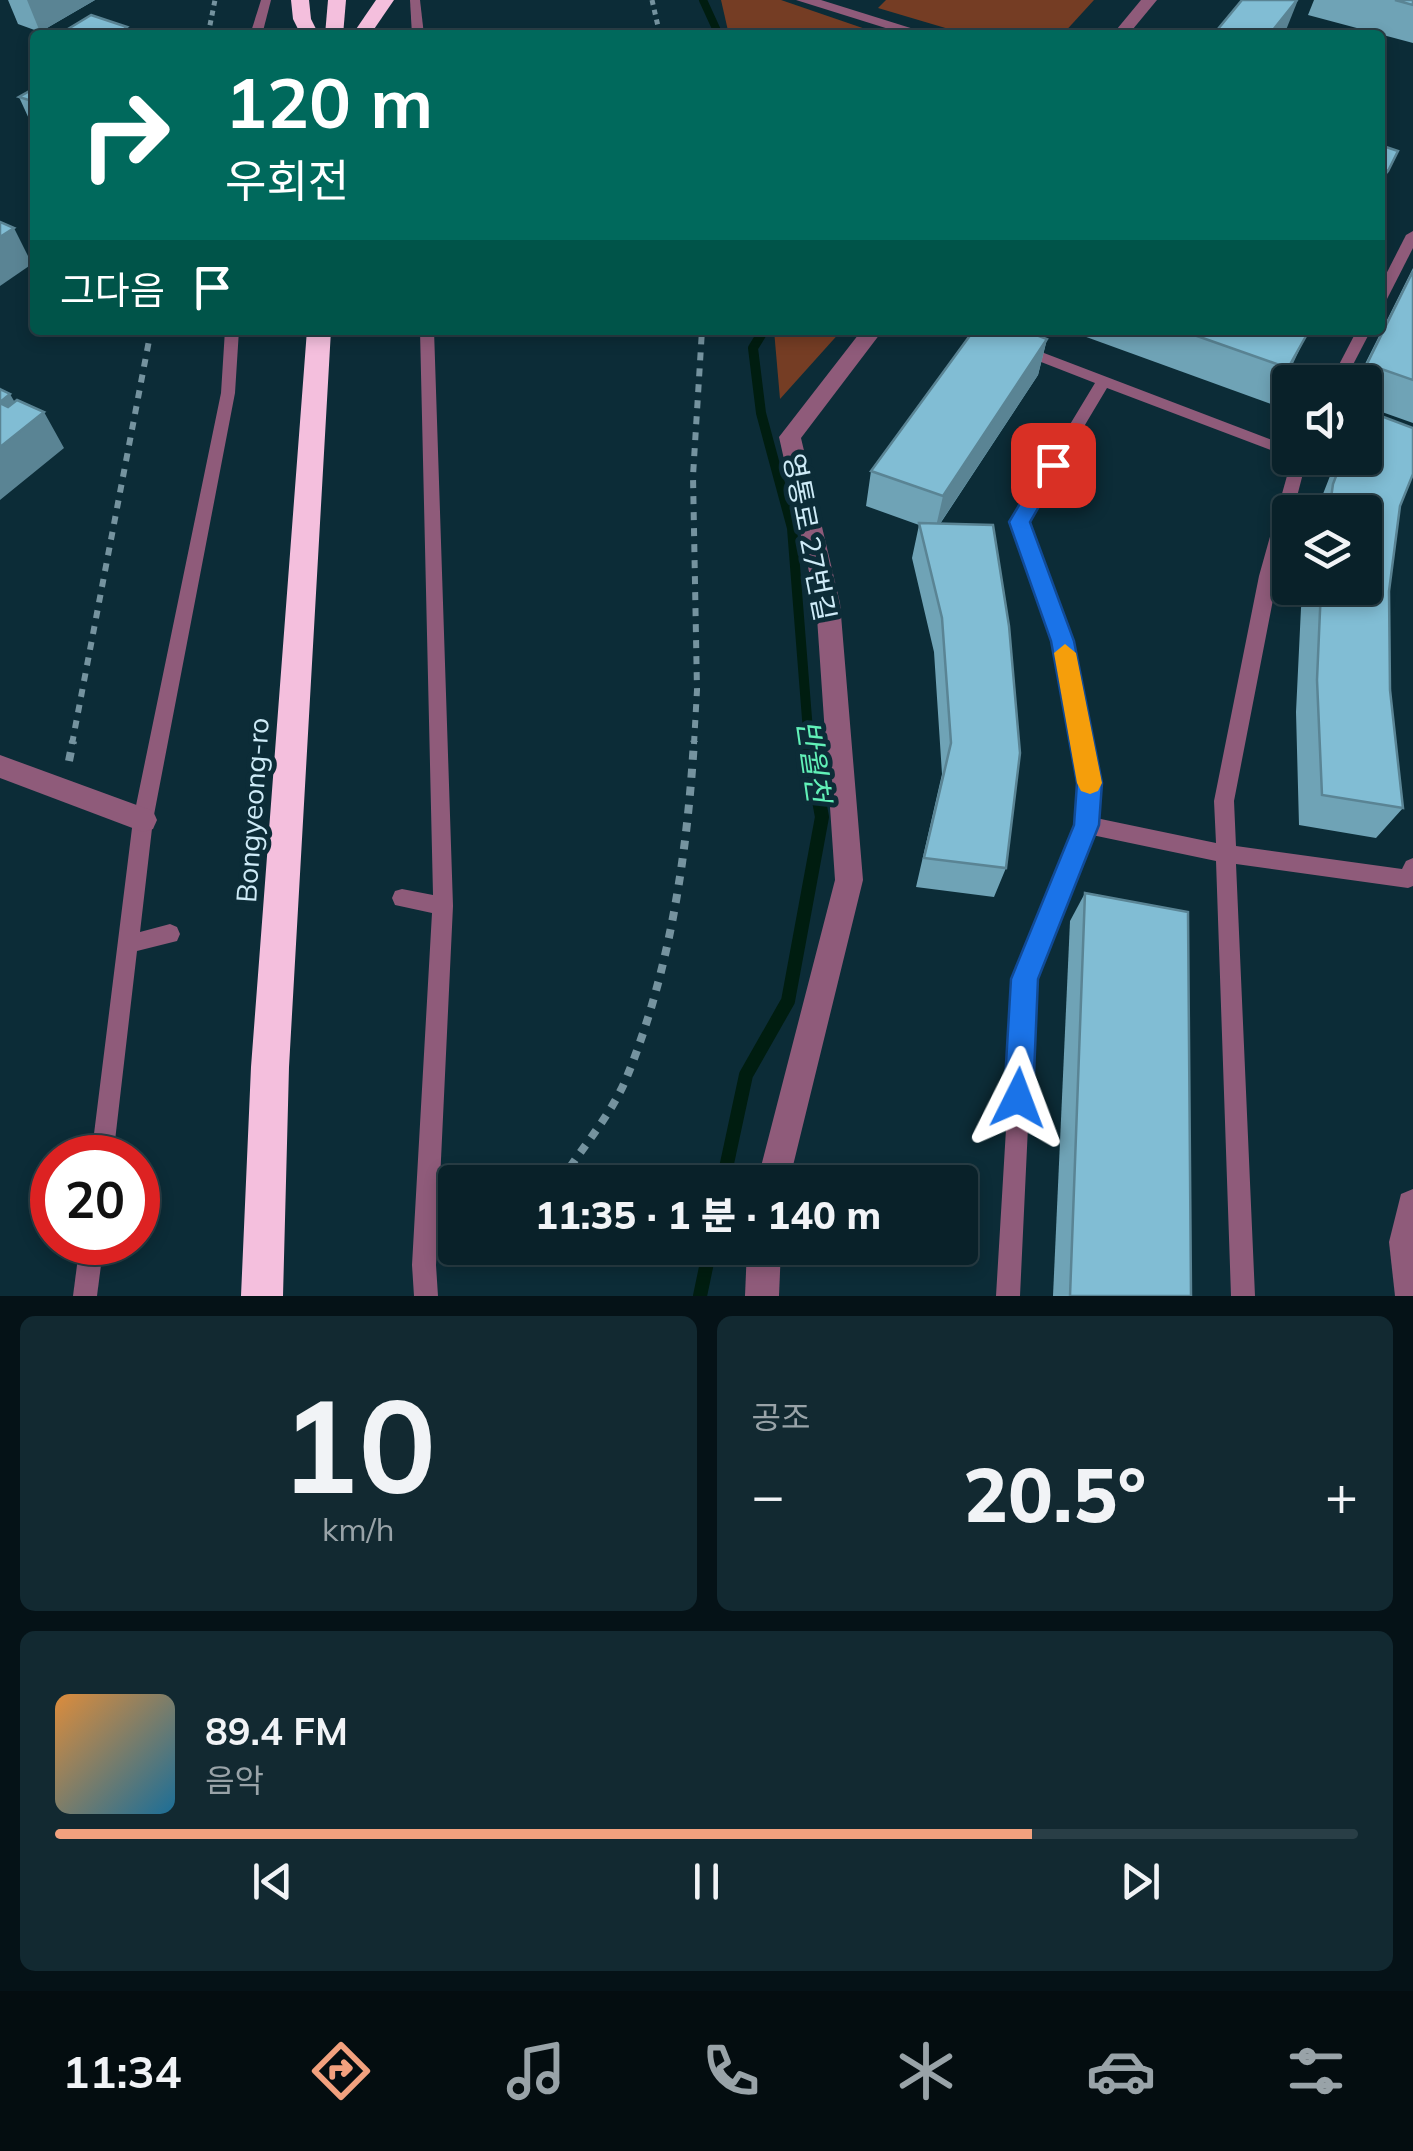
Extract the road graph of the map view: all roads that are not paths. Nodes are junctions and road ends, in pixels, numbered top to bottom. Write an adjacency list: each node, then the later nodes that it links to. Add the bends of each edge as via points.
1 (266, 0): 8 (lane)
2 (300, 0): 9 (highway)
3 (336, 0): 10 (highway)
4 (385, 0): 11 (highway)
5 (415, 0): 12 (lane)
6 (804, 0): 13 (street)
7 (1149, 0): 14 (street)
8 (257, 30)
9 (307, 30)
10 (334, 30)
11 (365, 30)
12 (418, 30)
13 (908, 30)
14 (1124, 30)
15 (1413, 235): 16 (lane)
16 (1385, 289)
17 (232, 335): 28 (lane, via 228,393)
18 (319, 335): 42 (highway, Bongyeong-ro, via 270,1067)
19 (427, 335): 33 (lane)
20 (869, 335): 37 (street, 영통로 27번길, via 790,438 828,603 849,880)
21 (1361, 335): 23 (lane)
22 (1014, 346): 24 (lane)
23 (1345, 365)
24 (1104, 381): 25 (lane); 29 (lane, via 1020,522 1063,641 1090,783)
25 (1272, 445)
26 (1295, 475): 30 (lane, via 1266,576 1224,802)
27 (0, 766): 28 (street)
28 (143, 820): 35 (lane)
29 (1086, 825): 30 (lane); 45 (lane, via 1024,979)
30 (1226, 854): 31 (lane, via 1408,878); 46 (lane)
31 (1413, 867)
32 (402, 898): 33 (lane)
33 (443, 906): 43 (lane)
34 (170, 934): 35 (lane)
35 (128, 944): 36 (lane)
36 (105, 1135)
37 (777, 1165)
38 (1413, 1206): 47 (street, via 1406,1242)
39 (89, 1265): 41 (lane)
40 (763, 1265): 44 (street)
41 (85, 1296)
42 (262, 1296)
43 (426, 1296)
44 (762, 1296)
45 (1008, 1296)
46 (1243, 1296)
47 (1412, 1296)

